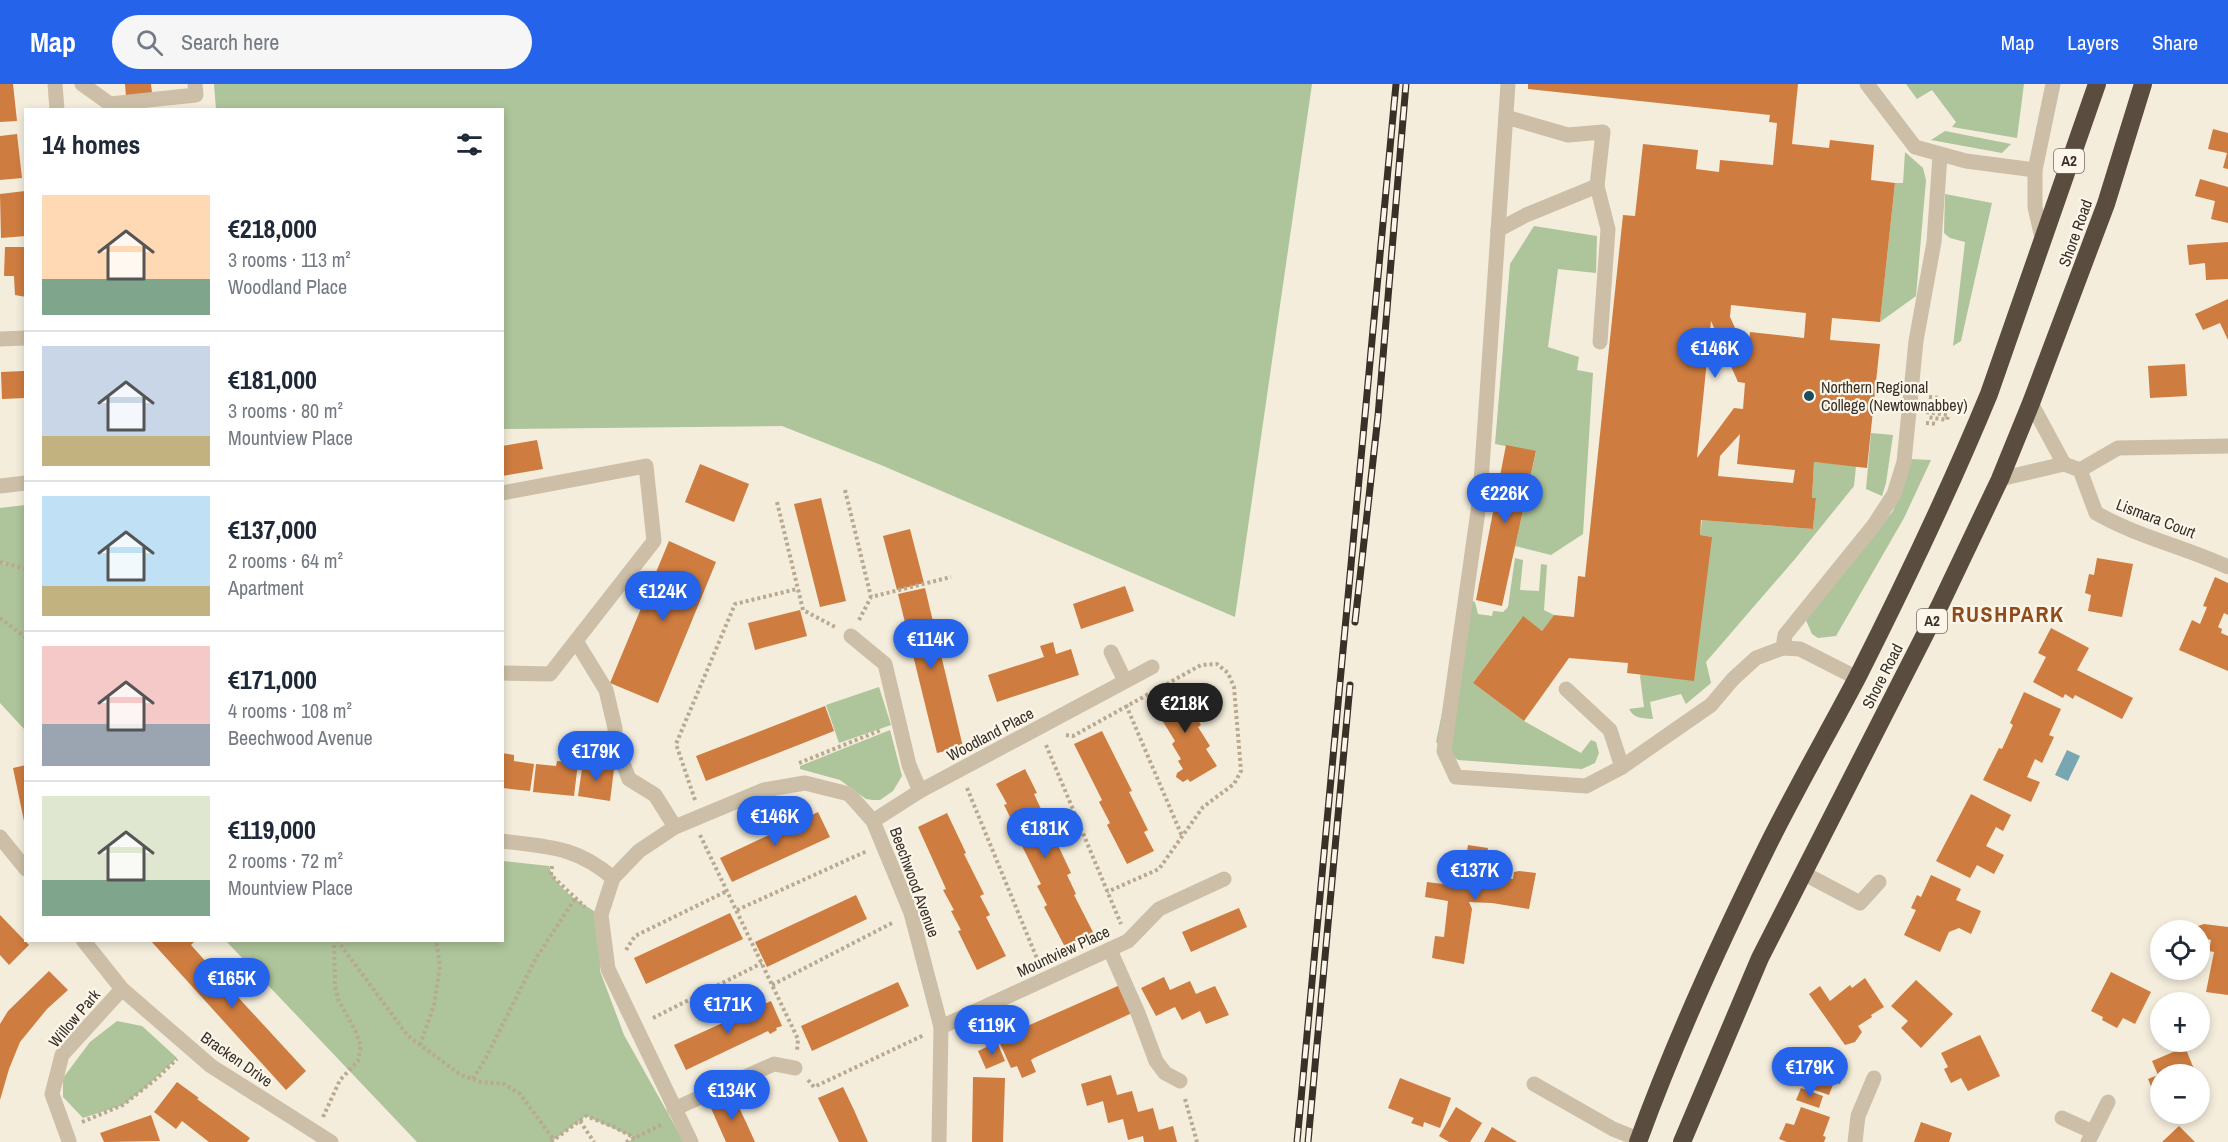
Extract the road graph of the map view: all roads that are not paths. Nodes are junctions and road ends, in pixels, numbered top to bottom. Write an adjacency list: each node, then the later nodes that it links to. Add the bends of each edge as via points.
1 (82, 84): 2 (street, via 110,104 196,95)
2 (195, 84)
3 (1508, 84): 10 (street)
4 (1867, 84): 11 (street, via 1915,147)
5 (2053, 84): 12 (street)
6 (2097, 84): 15 (highway, Shore Road / A2)
7 (2143, 84): 19 (highway, Shore Road / A2, via 2106,204)
8 (58, 85): 9 (street)
9 (57, 108)
10 (1506, 117): 13 (street, via 1568,135 1603,132); 14 (street)
11 (1940, 155): 12 (street); 30 (street, via 1934,242 1916,341 1916,411 1894,494 1874,525 1785,635)
12 (2035, 170): 15 (street, via 2035,207)
13 (1597, 186): 14 (street); 18 (street, via 1608,229)
14 (1498, 230): 37 (street, via 1480,497 1444,751 1456,777 1586,786)
15 (2042, 238): 34 (highway, Shore Road / A2, via 1972,435)
16 (24, 338): 17 (street)
17 (0, 339)
18 (1600, 342)
19 (2031, 403): 21 (street); 23 (highway, Shore Road / A2)
20 (2228, 446): 22 (street, via 2118,448)
21 (2064, 464): 22 (street); 23 (street)
22 (2080, 470): 27 (street, Lismara Court, via 2096,513 2121,528)
23 (2000, 479): 44 (highway, Shore Road / A2)
24 (24, 483): 25 (street)
25 (0, 486)
26 (504, 494): 29 (street, via 646,466 654,541)
27 (2228, 567)
28 (851, 636): 38 (street, via 885,664 909,765)
29 (576, 641): 33 (street, via 550,674); 40 (street, via 606,690 615,743 629,779 655,795)
30 (1783, 648): 34 (street, via 1800,649); 37 (street, via 1756,658 1711,705)
31 (1111, 652): 35 (street)
32 (1152, 667): 35 (street, Woodland Place)
33 (504, 673)
34 (1857, 678): 61 (highway, Shore Road / A2, via 1769,843 1695,999)
35 (1125, 681): 38 (street, Woodland Place)
36 (1566, 688): 37 (street, via 1610,730)
37 (1622, 767)
38 (920, 791): 39 (street, Woodland Place)
39 (873, 821): 40 (street, Beechwood Avenue, via 849,794 805,783 764,790); 51 (street, Beechwood Avenue, via 910,913)
40 (675, 827): 45 (street, Beechwood Avenue, via 639,851)
41 (0, 837): 43 (street)
42 (504, 841): 45 (street, via 577,854)
43 (24, 867)
44 (1803, 873): 47 (street, via 1860,903); 65 (highway, Shore Road / A2, via 1760,958)
45 (613, 878): 57 (street, Beechwood Avenue, via 601,915 608,969)
46 (1224, 879): 49 (street, Mountview Place, via 1159,909 1128,941)
47 (1879, 882)
48 (85, 942): 50 (street, Bracken Drive)
49 (1110, 950): 51 (street, Mountview Place); 54 (street, via 1156,1060 1165,1073)
50 (122, 989): 59 (street, Willow Park, via 62,1055 52,1094); 62 (street, Bracken Drive, via 211,1066)
51 (941, 1027): 64 (street, Beechwood Avenue)
52 (795, 1068): 57 (street, via 774,1065)
53 (1874, 1078): 66 (street, via 1858,1116)
54 (1180, 1081)
55 (1534, 1084): 61 (street)
56 (2109, 1102): 60 (street)
57 (676, 1112): 63 (street, Beechwood Avenue)
58 (2062, 1118): 60 (street)
59 (67, 1135)
60 (2090, 1137)
61 (1638, 1141)
62 (331, 1142)
63 (691, 1142)
64 (939, 1142)
65 (1682, 1142)
66 (1855, 1142)

